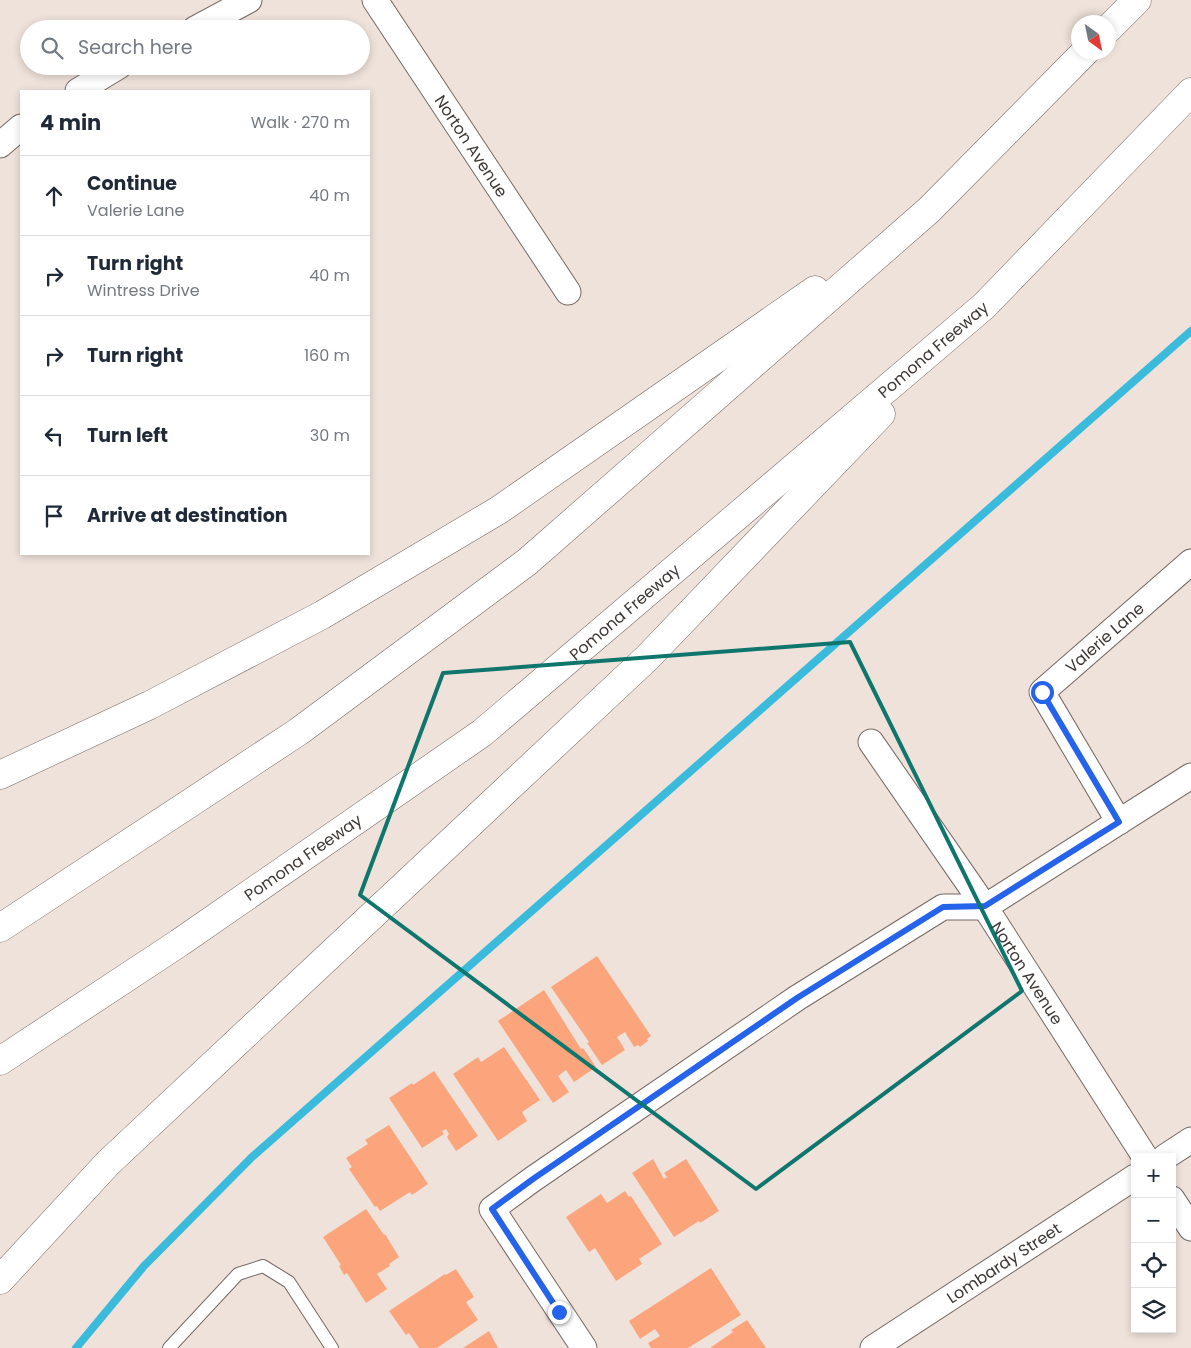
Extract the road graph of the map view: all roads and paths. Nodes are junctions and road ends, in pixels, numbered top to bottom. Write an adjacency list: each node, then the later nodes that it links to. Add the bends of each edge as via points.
1 (249, 0): 4 (street)
2 (375, 0): 13 (street, Norton Avenue)
3 (1137, 0): 5 (highway)
4 (212, 20)
5 (1116, 21)
6 (1077, 60): 12 (highway)
7 (104, 75): 8 (street)
8 (80, 90)
9 (1191, 92): 14 (highway, Pomona Freeway)
10 (20, 128): 11 (street)
11 (0, 144)
12 (929, 210): 17 (highway, via 500,510 322,615 150,705); 21 (highway, via 527,562 298,732)
13 (568, 292)
14 (984, 306): 22 (highway, Pomona Freeway, via 482,733); 29 (highway, via 648,657 108,1164)
15 (1191, 562): 19 (street, Valerie Lane, via 1042,692)
16 (871, 742): 20 (street, Norton Avenue)
17 (0, 775)
18 (1191, 776): 19 (street)
19 (1119, 822): 20 (street)
20 (985, 906): 24 (street, Norton Avenue); 32 (street, via 943,907 797,998 492,1209)
21 (0, 928)
22 (0, 1061)
23 (1191, 1140): 25 (street)
24 (1142, 1153)
25 (1171, 1153)
26 (1131, 1180): 33 (street, Lombardy Street)
27 (1176, 1205): 28 (street)
28 (1191, 1228)
29 (0, 1280)
30 (169, 1348): 31 (lane, via 238,1274 263,1266 289,1282)
31 (332, 1348)
32 (584, 1348)
33 (873, 1348)

